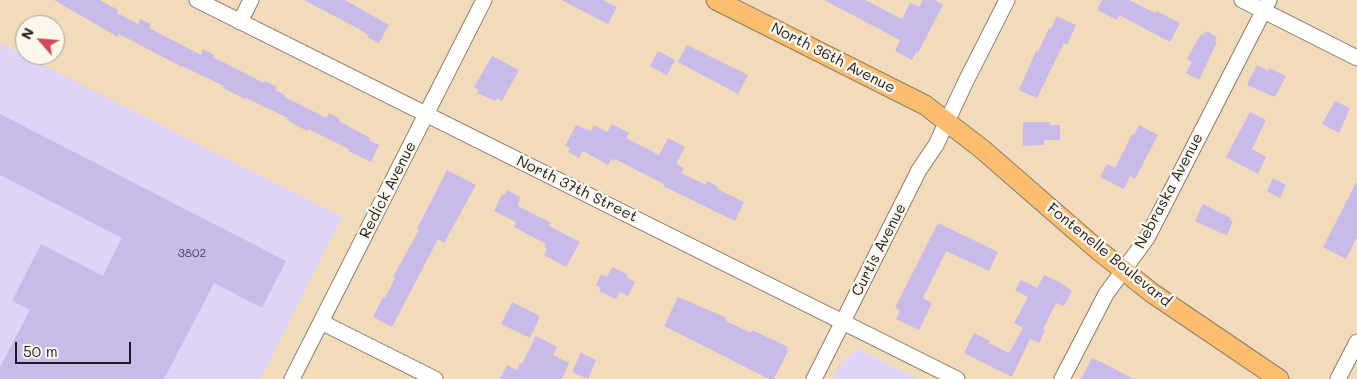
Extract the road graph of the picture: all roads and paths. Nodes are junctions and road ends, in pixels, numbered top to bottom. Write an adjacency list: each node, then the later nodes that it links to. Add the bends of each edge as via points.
1 (197, 0): 8 (street, North 37th Street)
2 (251, 0): 8 (street)
3 (484, 0): 10 (street, Redick Avenue)
4 (716, 0): 11 (main road, North 36th Avenue, via 925,104)
5 (1007, 0): 11 (street, Curtis Avenue)
6 (1242, 0): 7 (street)
7 (1267, 6): 9 (street); 12 (street, Nebraska Avenue, via 1146,238)
8 (240, 22): 10 (street, North 37th Street)
9 (1357, 58)
10 (426, 114): 13 (street, Redick Avenue); 14 (street, North 37th Street)
11 (947, 121): 12 (main road, Fontenelle Boulevard); 14 (street, Curtis Avenue)
12 (1124, 270): 20 (street, Nebraska Avenue, via 1106,294); 21 (main road, Fontenelle Boulevard, via 1152,293)
13 (321, 322): 16 (street, Redick Avenue); 17 (street)
14 (843, 322): 18 (street, Curtis Avenue); 19 (street, North 37th Street)
15 (1357, 342): 22 (street)
16 (292, 379)
17 (436, 379)
18 (814, 379)
19 (957, 379)
20 (1062, 379)
21 (1278, 379)
22 (1338, 379)

